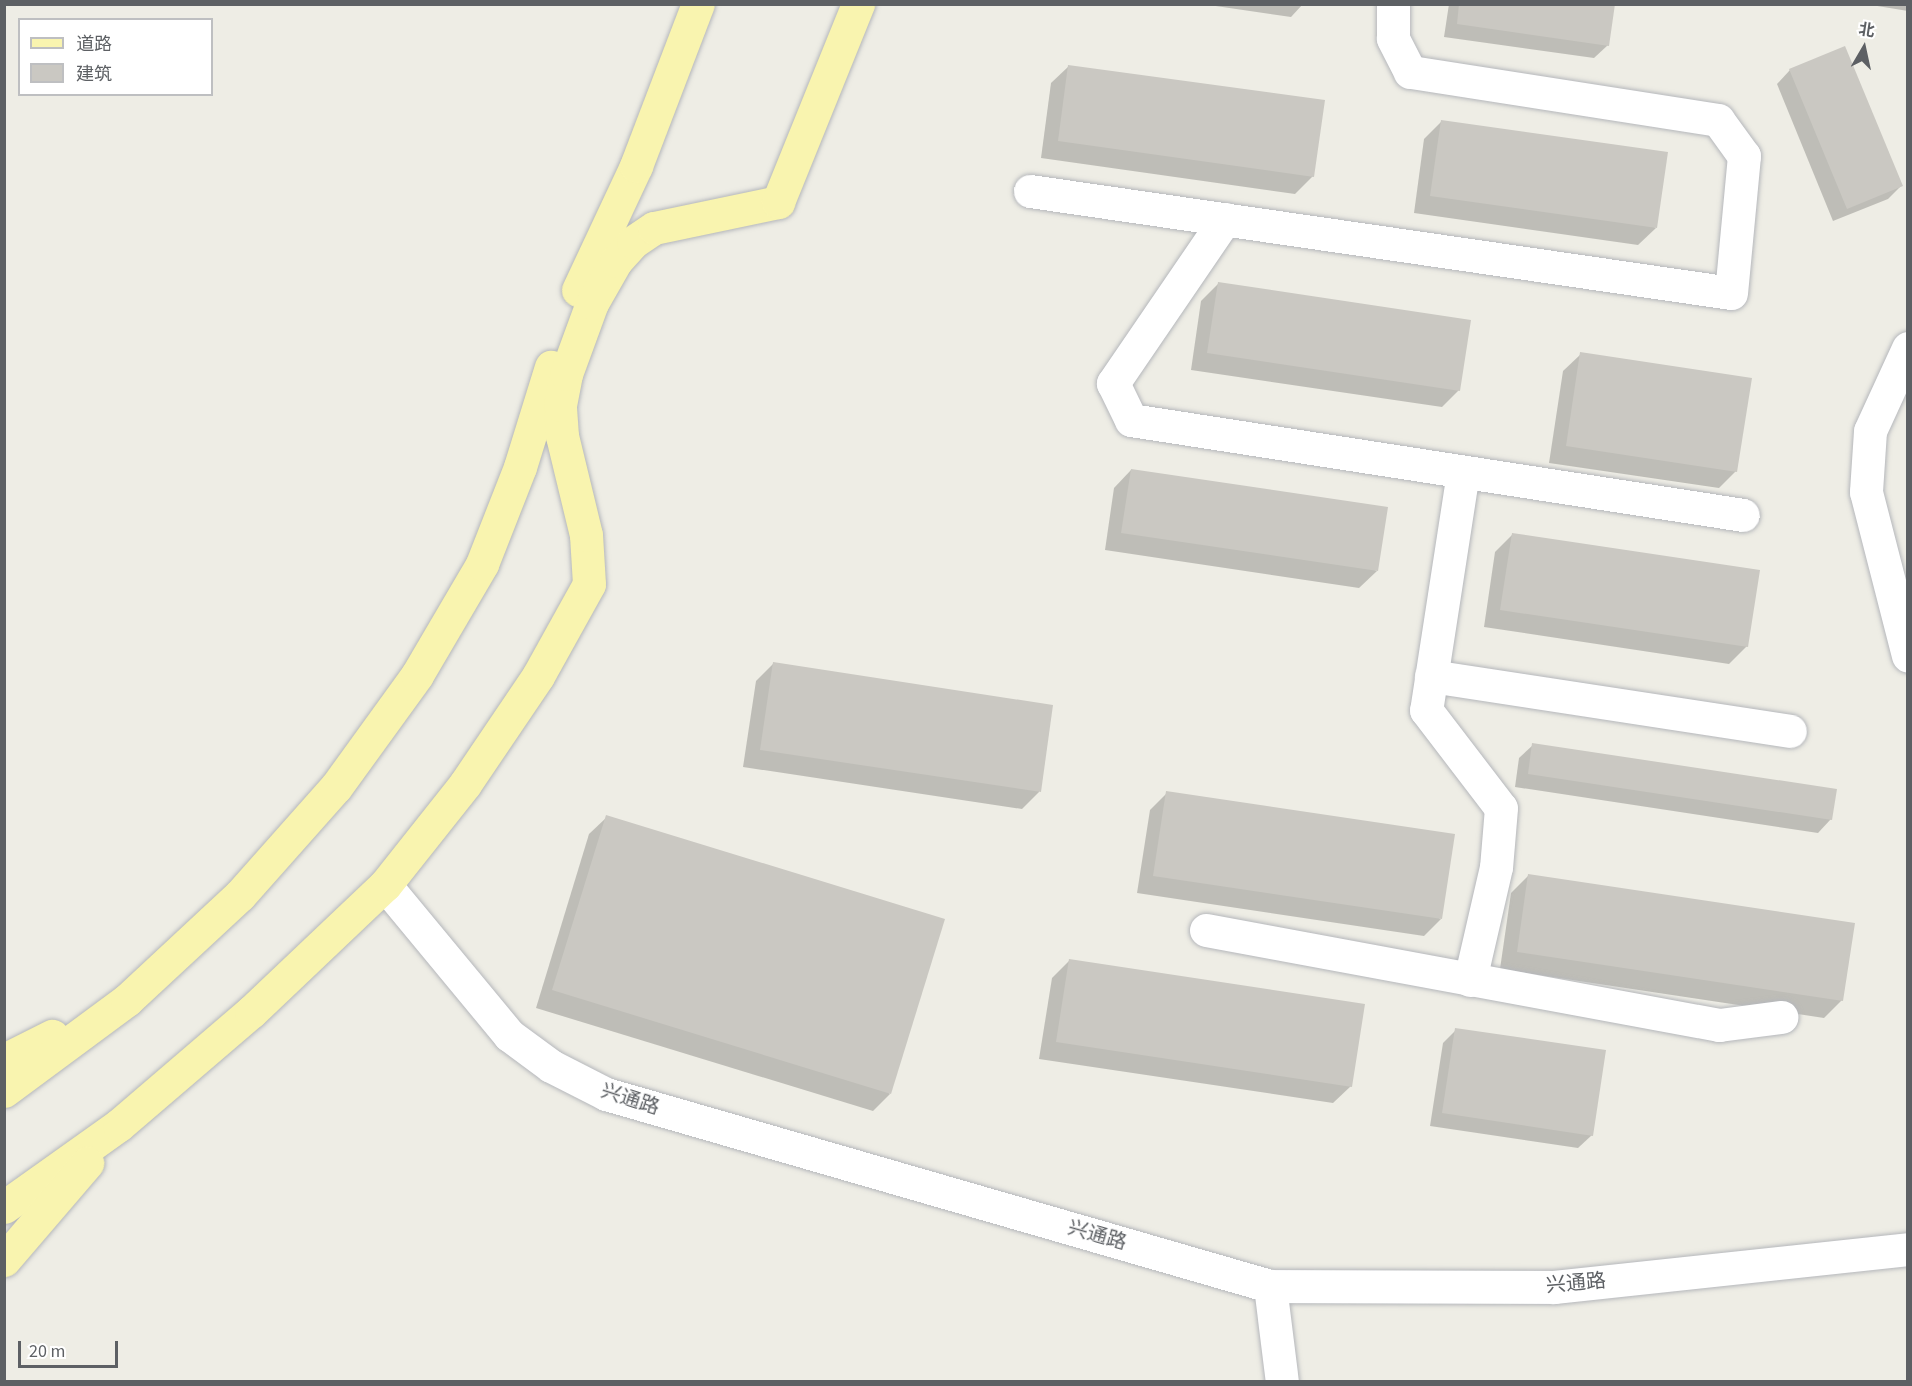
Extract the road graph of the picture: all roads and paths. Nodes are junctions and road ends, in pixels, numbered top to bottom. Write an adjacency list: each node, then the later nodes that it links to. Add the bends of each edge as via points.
1 (698, 4): 15 (main road, via 636,166 574,297 520,467 482,564 417,675 336,786 240,895)
2 (858, 4): 12 (main road, via 778,202 654,228 633,242 616,261 592,303 566,374 560,405 562,436 586,535 589,584 538,676 465,784)
3 (1392, 4): 5 (street, via 1393,38 1410,72 1718,120 1744,156 1731,293)
4 (1030, 191): 5 (street)
5 (1225, 219): 7 (street, via 1113,384 1131,420)
6 (1908, 348): 9 (street, via 1870,431 1866,492)
7 (1463, 472): 8 (street); 10 (street)
8 (1743, 515)
9 (1908, 656)
10 (1431, 676): 11 (street); 14 (street, via 1426,710 1501,808 1496,867)
11 (1790, 731)
12 (385, 885): 19 (main road, via 251,1012); 23 (street, 兴通路, via 508,1035 550,1066 606,1094)
13 (1206, 930): 14 (street)
14 (1470, 980): 16 (street, via 1719,1025)
15 (127, 1000): 17 (main road); 18 (main road)
16 (1782, 1017)
17 (4, 1060)
18 (4, 1091)
19 (119, 1125): 20 (main road); 22 (main road)
20 (4, 1207)
21 (1908, 1249): 23 (street, 兴通路, via 1554,1287)
22 (4, 1260)
23 (1270, 1286): 24 (street)
24 (1282, 1382)

